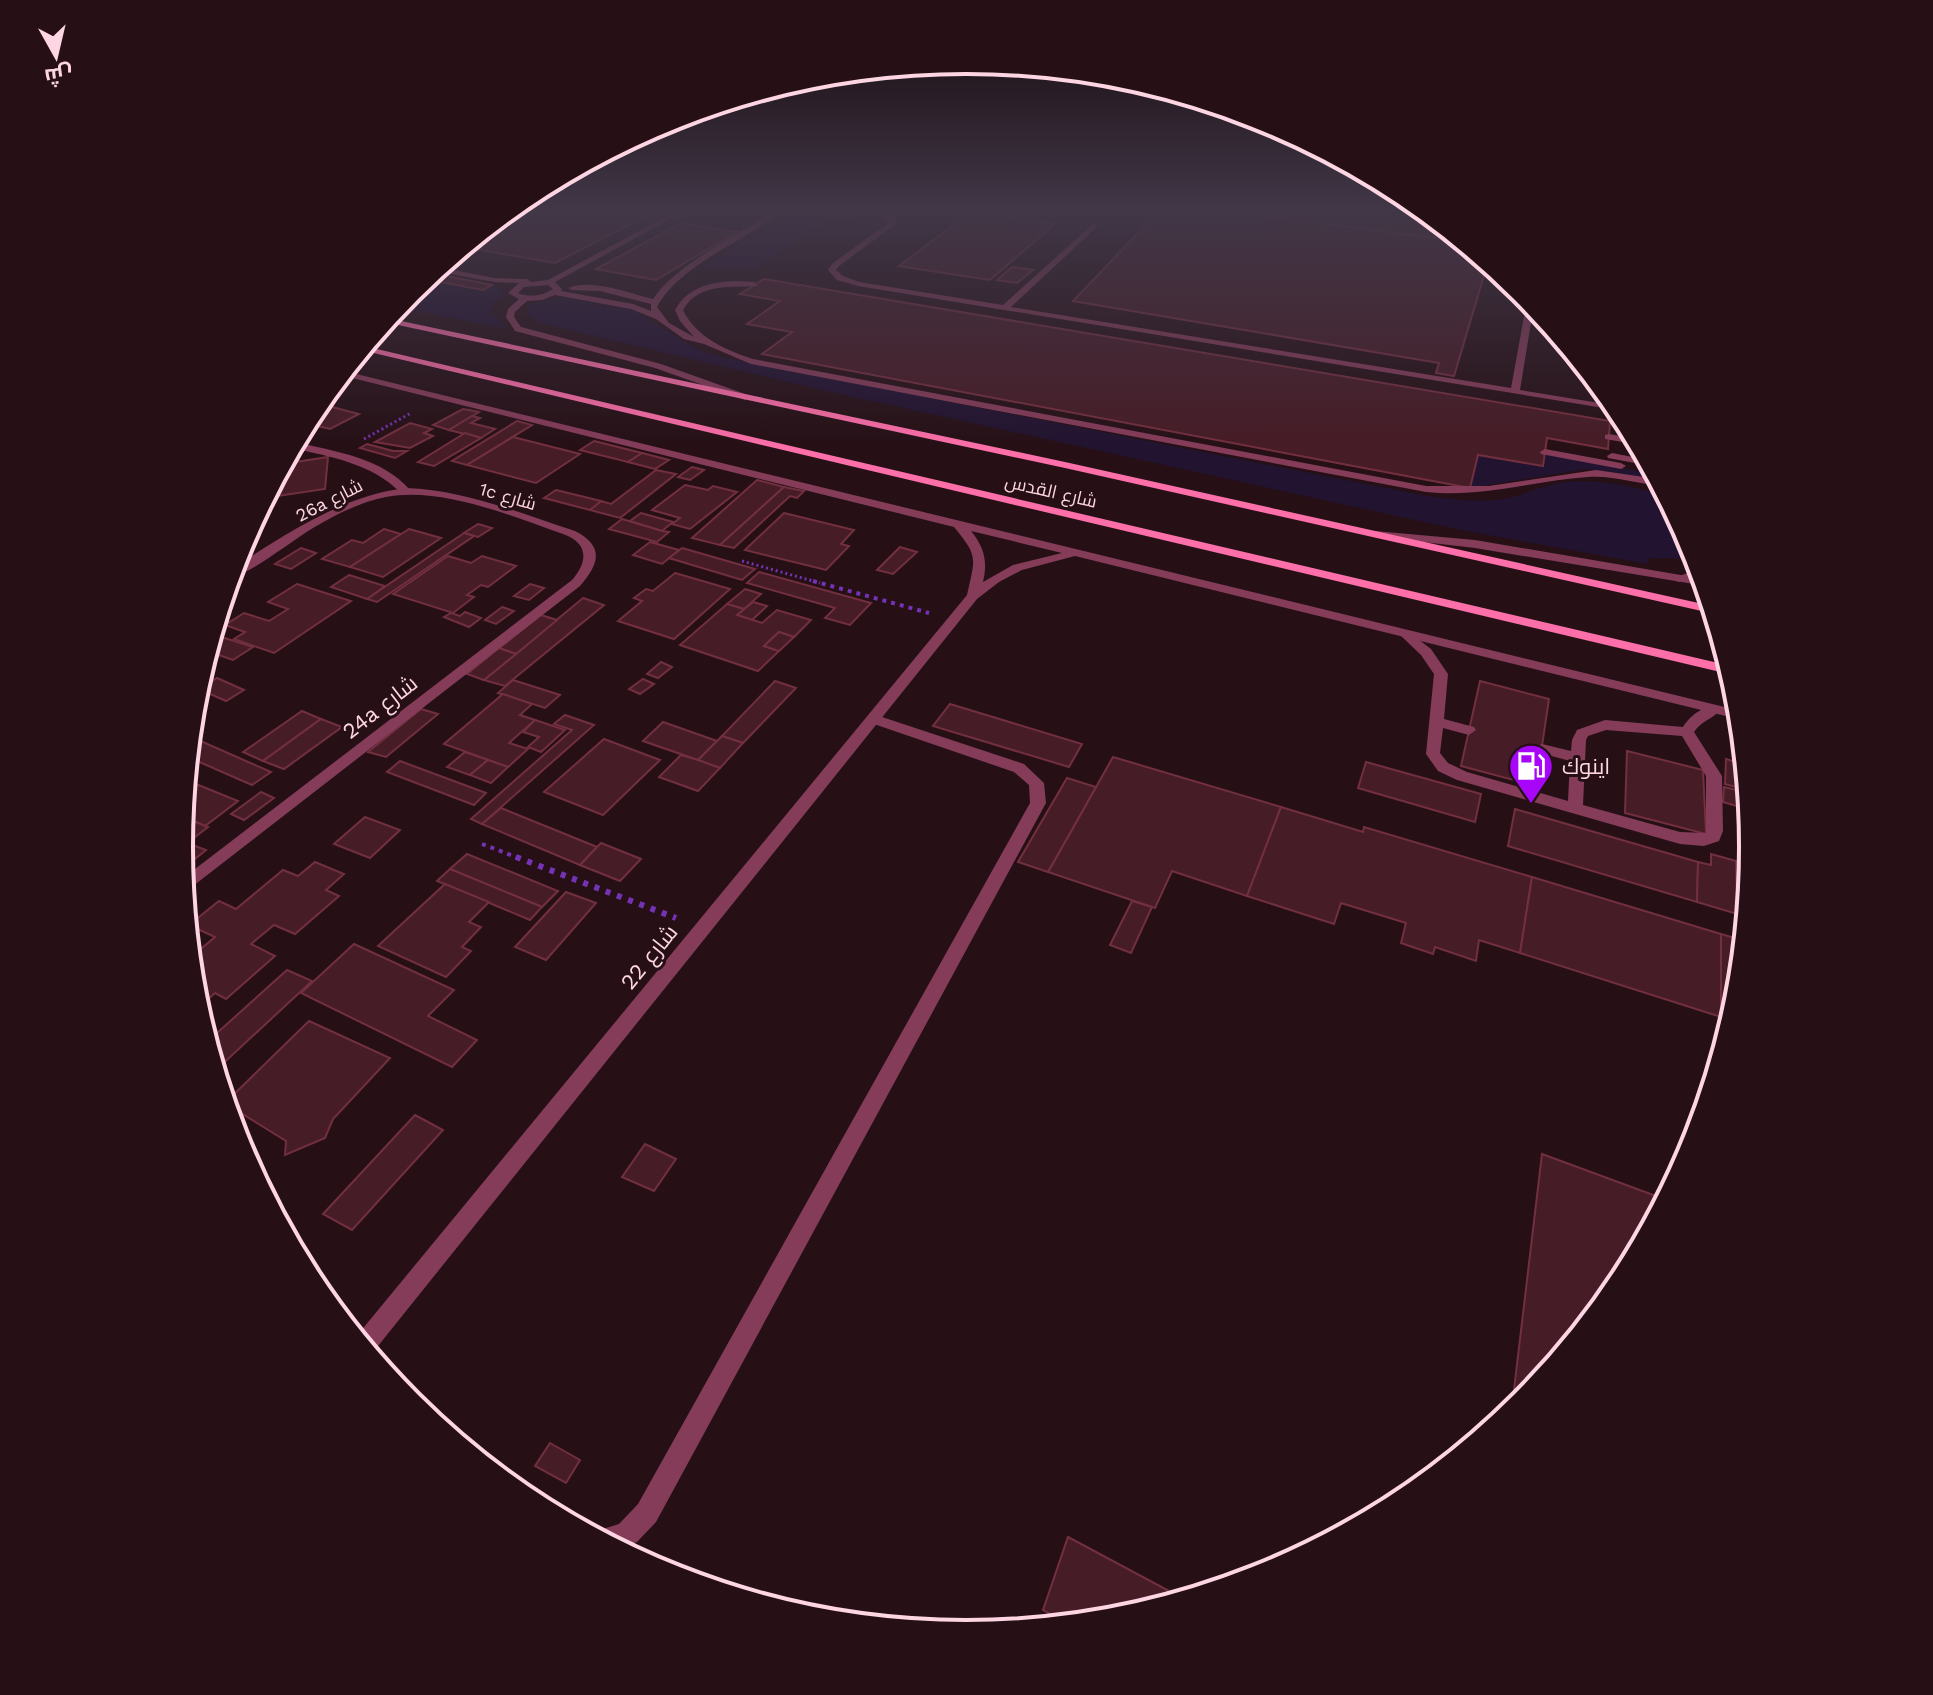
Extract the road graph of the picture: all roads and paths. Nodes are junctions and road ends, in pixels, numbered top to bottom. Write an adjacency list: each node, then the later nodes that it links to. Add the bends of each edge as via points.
1 (507, 289): 10 (street)
2 (515, 289): 10 (street)
3 (579, 289): 9 (street)
4 (599, 289): 12 (street)
5 (665, 289): 12 (street)
6 (707, 289): 17 (street, via 689,296 679,310)
7 (900, 289): 13 (street)
8 (1025, 289): 13 (street)
9 (556, 291): 11 (street); 14 (street)
10 (512, 293): 11 (street)
11 (525, 298): 22 (street, via 511,311 518,329 658,366)
12 (654, 302): 14 (street)
13 (1006, 307): 20 (street)
14 (658, 317): 17 (street, via 689,338)
15 (1528, 317): 20 (street)
16 (399, 323): 22 (main road, شارع القدس)
17 (711, 344): 30 (street, via 751,361 1426,489 1489,491 1589,473)
18 (374, 351): 45 (main road, شارع القدس)
19 (354, 376): 21 (street)
20 (1515, 391): 23 (street)
21 (439, 397): 27 (path); 32 (street)
22 (750, 399): 33 (main road, شارع القدس)
23 (1601, 406)
24 (1624, 442): 25 (street, via 1608,441)
25 (1627, 446)
26 (305, 448): 27 (street)
27 (334, 456): 31 (street, via 384,472)
28 (1636, 461): 29 (street, via 1545,448)
29 (1640, 469)
30 (1647, 481)
31 (405, 491): 34 (street, 1c شارع, via 439,494 571,533 589,544); 37 (street, 26a شارع, via 356,502)
32 (957, 524): 35 (street); 41 (street, شارع 22, via 972,536 982,559)
33 (1370, 534): 39 (street, via 1475,544); 42 (main road, شارع القدس)
34 (592, 553): 56 (street, 24a شارع, via 586,573 576,583)
35 (1089, 556): 41 (street, شارع 22, via 1021,565); 44 (street)
36 (742, 561): 43 (path)
37 (247, 565)
38 (1690, 575): 39 (street)
39 (1678, 578): 40 (street)
40 (1692, 581)
41 (973, 596): 43 (street, شارع 22)
42 (1702, 607)
43 (953, 620): 48 (street, شارع 22)
44 (1406, 634): 46 (street); 49 (street, via 1441,674)
45 (1719, 668)
46 (1713, 710): 47 (street); 51 (street)
47 (1728, 713)
48 (873, 719): 57 (street, شارع 22); 59 (street, via 1019,768 1036,783 1038,803 647,1513)
49 (1438, 722): 50 (street); 54 (street, via 1433,754 1443,767)
50 (1469, 730)
51 (1687, 732): 53 (street, via 1592,727 1582,733); 54 (street, via 1714,776 1713,837 1680,838)
52 (1542, 749): 53 (street)
53 (1578, 758): 54 (street)
54 (1575, 808)
55 (482, 844): 57 (path)
56 (194, 878)
57 (703, 929): 58 (street, شارع 22)
58 (370, 1339)
59 (620, 1539)

